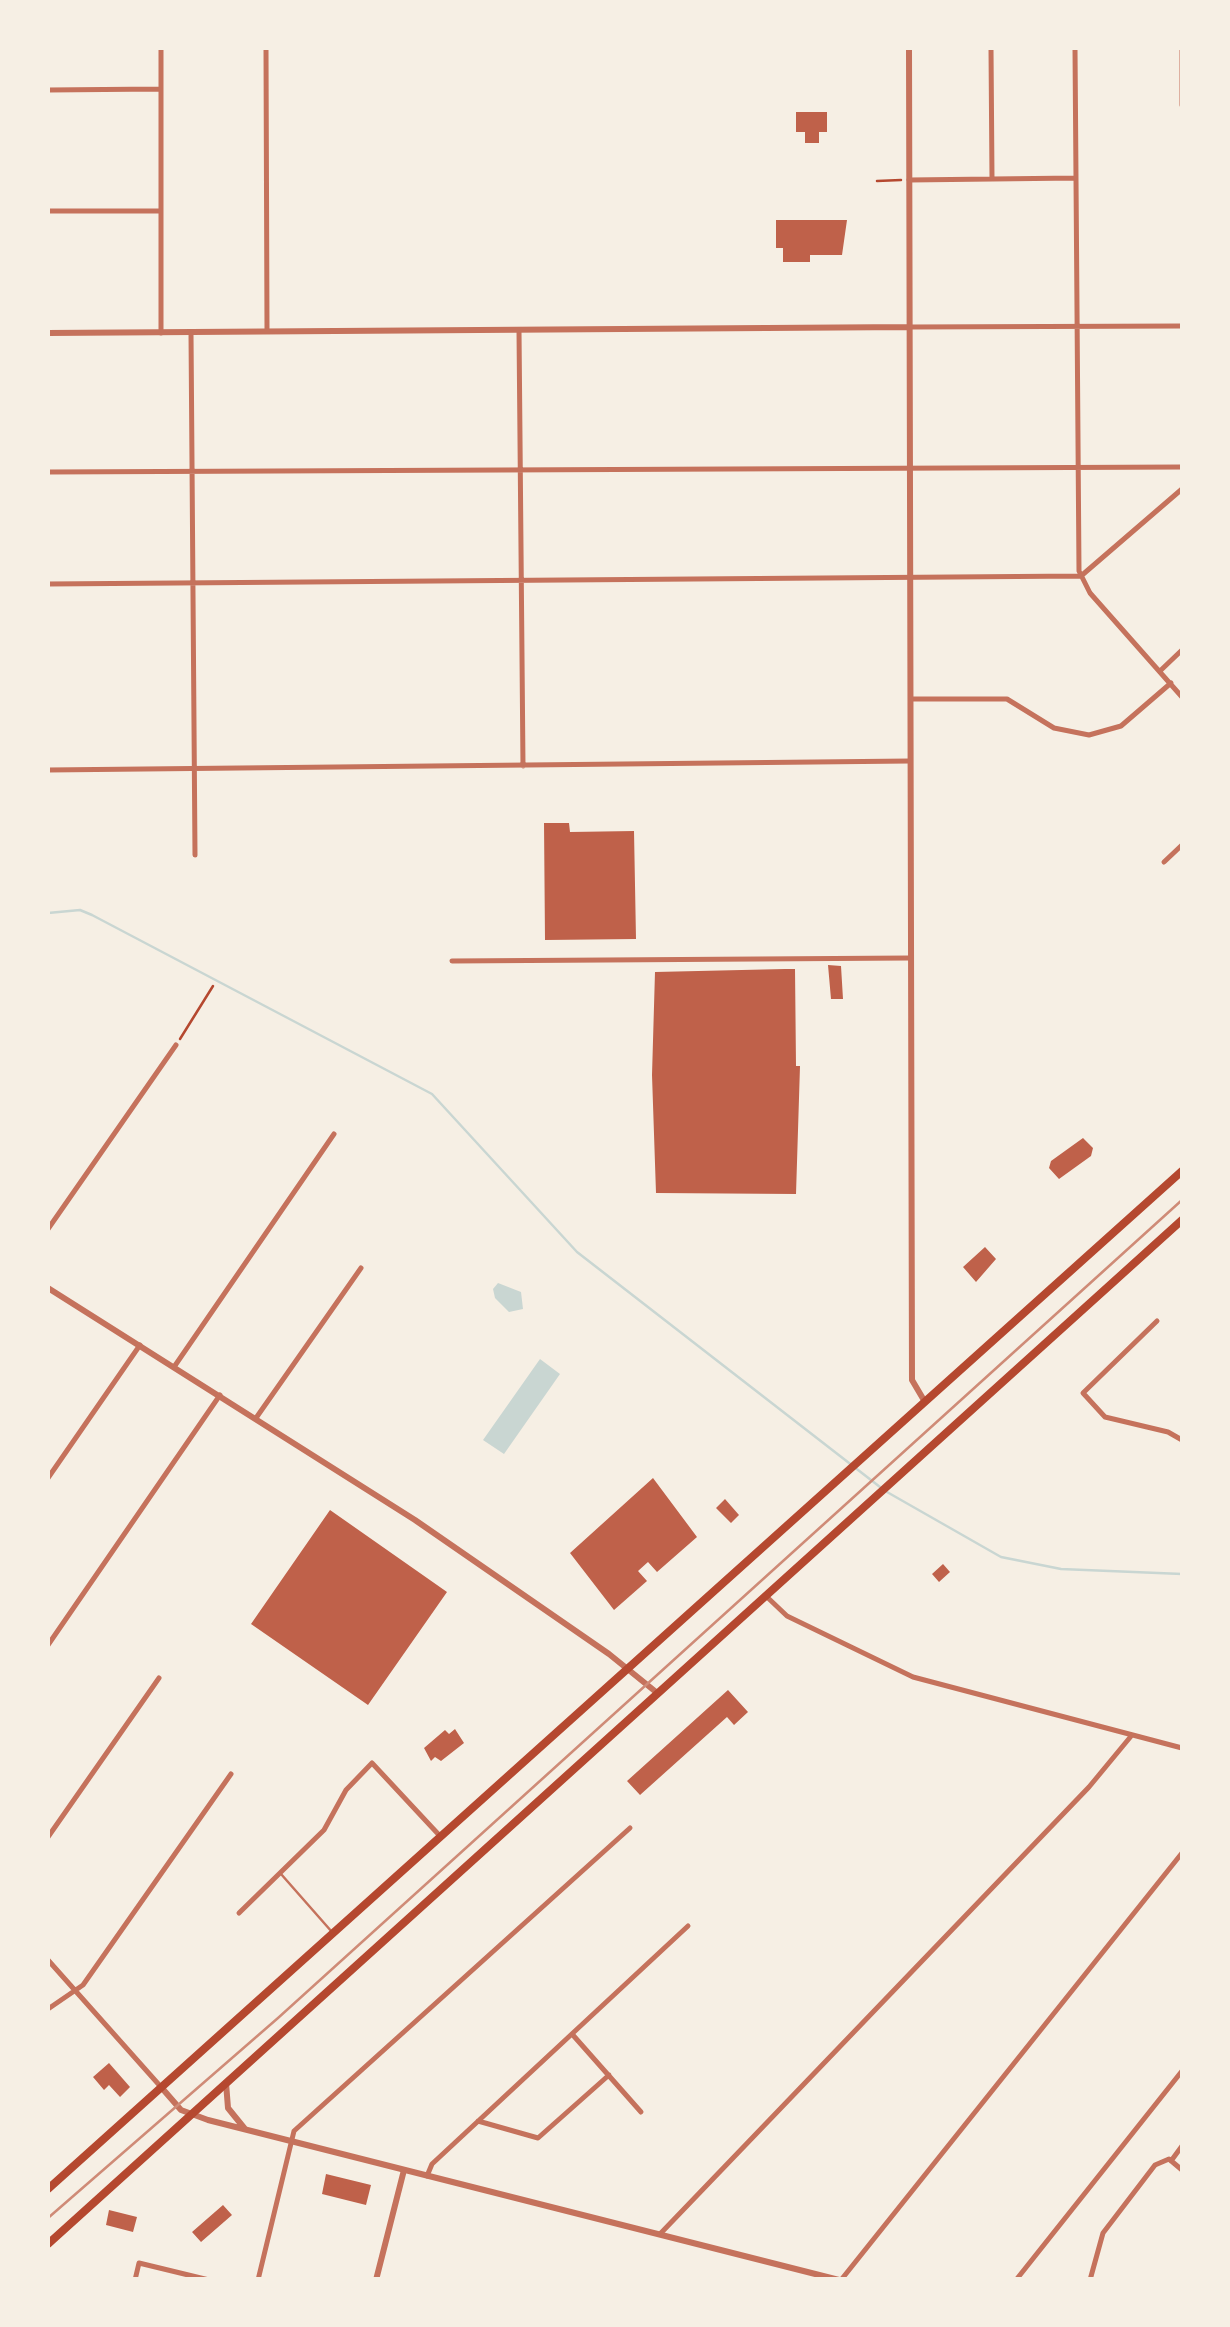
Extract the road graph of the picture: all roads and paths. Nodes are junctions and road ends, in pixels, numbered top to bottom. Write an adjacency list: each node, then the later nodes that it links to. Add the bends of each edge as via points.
1 (161, 48): 7 (street)
2 (266, 48): 20 (street)
3 (909, 48): 13 (street)
4 (991, 48): 11 (street)
5 (1075, 48): 10 (street)
6 (1182, 48): 9 (street)
7 (160, 89): 8 (street); 15 (street)
8 (48, 90)
9 (1182, 106)
10 (1076, 178): 11 (street); 16 (street)
11 (992, 179): 13 (street)
12 (877, 180): 13 (path)
13 (909, 180): 18 (street)
14 (48, 211): 15 (street)
15 (160, 212): 23 (street)
16 (1076, 326): 17 (street); 18 (street); 24 (street)
17 (1182, 326)
18 (910, 327): 19 (street); 26 (street)
19 (519, 330): 20 (street); 28 (street)
20 (267, 331): 21 (street)
21 (191, 332): 23 (street); 27 (street)
22 (48, 333): 23 (street)
23 (161, 333)
24 (1077, 467): 25 (street); 26 (street); 31 (street)
25 (1182, 467)
26 (910, 468): 28 (street); 32 (street)
27 (194, 470): 28 (street); 29 (street); 34 (street)
28 (520, 470): 33 (street)
29 (48, 472)
30 (1182, 489): 31 (street)
31 (1080, 576): 32 (street); 37 (street)
32 (912, 579): 33 (street); 40 (street)
33 (521, 580): 34 (street); 42 (street)
34 (194, 582): 35 (street); 43 (street)
35 (48, 584)
36 (1182, 650): 37 (street)
37 (1160, 671): 38 (street)
38 (1171, 683): 39 (street); 40 (street, via 1121,726 1089,735 1054,728 1007,698)
39 (1182, 696)
40 (913, 699): 41 (street)
41 (913, 761): 42 (street); 48 (street)
42 (523, 766): 43 (street)
43 (195, 768): 44 (street); 46 (street)
44 (48, 770)
45 (1182, 845): 47 (street)
46 (196, 855)
47 (1164, 862)
48 (913, 958): 49 (street); 62 (street, via 912,1380)
49 (452, 961)
50 (213, 986): 51 (path)
51 (176, 1045): 55 (street)
52 (334, 1134): 60 (street)
53 (1182, 1170): 62 (main road)
54 (1182, 1220): 66 (main road)
55 (48, 1229)
56 (361, 1268): 63 (street)
57 (48, 1288): 59 (street)
58 (1157, 1321): 64 (street, via 1083,1393 1105,1416)
59 (140, 1345): 60 (street); 65 (street)
60 (174, 1367): 61 (street)
61 (220, 1395): 63 (street); 67 (street)
62 (925, 1402): 68 (main road)
63 (256, 1418): 68 (street)
64 (1182, 1440)
65 (48, 1478)
66 (765, 1595): 70 (main road); 71 (street, via 782,1614 902,1673)
67 (48, 1645)
68 (628, 1668): 70 (street); 75 (main road)
69 (159, 1678): 76 (street)
70 (656, 1692): 88 (main road)
71 (1132, 1735): 72 (street); 101 (street)
72 (1182, 1748)
73 (231, 1774): 83 (street)
74 (630, 1828): 94 (street, via 315,2110)
75 (440, 1836): 78 (street, via 372,1763 346,1790 324,1830); 81 (main road)
76 (48, 1837)
77 (1182, 1854): 107 (street)
78 (280, 1874): 79 (street); 81 (lane)
79 (240, 1913)
80 (688, 1926): 85 (street)
81 (333, 1933): 89 (main road)
82 (48, 1960): 83 (street)
83 (74, 1991): 84 (street); 89 (street)
84 (48, 2009)
85 (572, 2034): 87 (street); 92 (street)
86 (1182, 2071): 108 (street)
87 (609, 2075): 90 (street); 92 (street, via 538,2138)
88 (226, 2083): 91 (main road); 93 (street, via 228,2108)
89 (161, 2087): 91 (street); 100 (main road)
90 (642, 2112)
91 (191, 2115): 93 (street); 102 (main road)
92 (478, 2121): 99 (street)
93 (246, 2130): 94 (street)
94 (290, 2142): 97 (street); 105 (street)
95 (1182, 2146): 96 (street)
96 (1170, 2160): 98 (street); 109 (street, via 1155,2165 1103,2233)
97 (404, 2170): 99 (street); 106 (street)
98 (1182, 2170)
99 (427, 2176): 101 (street)
100 (48, 2189)
101 (660, 2234): 107 (street)
102 (48, 2244)
103 (135, 2280): 104 (street, via 139,2263)
104 (209, 2280)
105 (258, 2280)
106 (376, 2280)
107 (840, 2280)
108 (1016, 2280)
109 (1090, 2280)

